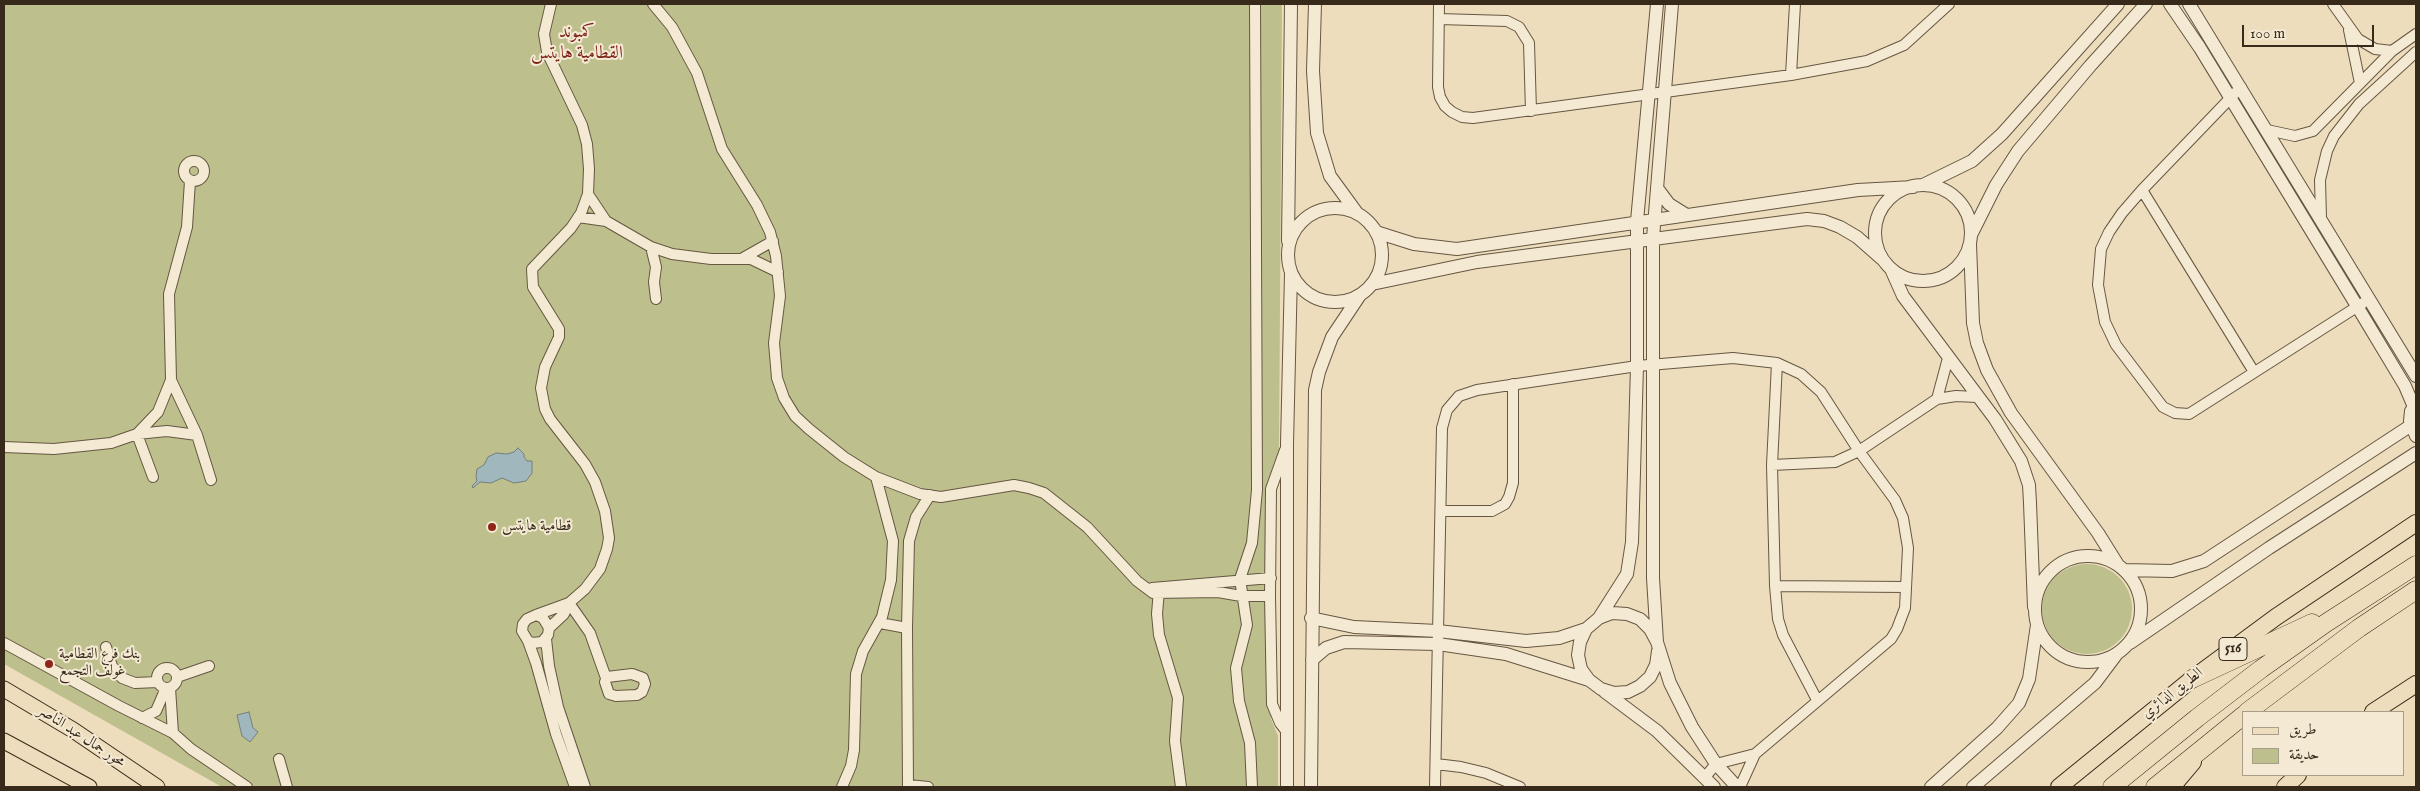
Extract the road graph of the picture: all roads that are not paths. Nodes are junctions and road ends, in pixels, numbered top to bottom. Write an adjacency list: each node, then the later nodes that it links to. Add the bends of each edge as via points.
1 (551, 4): 33 (street, via 545,21 547,52 582,125 588,160)
2 (652, 4): 45 (street, via 672,28 695,68 722,149 762,214)
3 (1256, 4): 89 (street, via 1257,490 1252,543)
4 (1291, 4): 46 (street)
5 (1315, 4): 34 (street, via 1313,71 1317,134 1330,176)
6 (1439, 4): 16 (street)
7 (1657, 4): 25 (street)
8 (1672, 4): 24 (street)
9 (1795, 4): 21 (street)
10 (1949, 4): 21 (street, via 1915,37 1885,54 1844,66)
11 (2118, 4): 30 (street, via 1996,140 1959,168)
12 (2146, 4): 43 (street, via 2018,151 1996,184)
13 (2170, 4): 26 (street)
14 (2189, 4): 23 (street)
15 (2334, 4): 17 (street)
16 (1439, 19): 27 (street, via 1507,21 1519,27 1528,43); 27 (street, via 1438,87 1445,106 1462,117 1473,118)
17 (2348, 27): 19 (street, via 2367,45); 22 (street)
18 (2414, 39): 19 (street)
19 (2392, 51): 22 (street)
20 (2416, 52): 40 (street, via 2359,104 2334,136 2320,180)
21 (1791, 75): 24 (street)
22 (2360, 83): 28 (street, via 2313,131 2295,136)
23 (2241, 87): 26 (street); 28 (street)
24 (1664, 93): 25 (street); 31 (street)
25 (1649, 95): 27 (street); 39 (street)
26 (2229, 98): 32 (street); 58 (street)
27 (1531, 111)
28 (2267, 130): 40 (street)
29 (190, 181): 65 (street, via 187,227 169,294)
30 (1918, 186): 35 (street, via 1872,188); 43 (street, via 1940,190 1957,200 1969,222); 50 (street, via 1901,191 1890,199 1876,221 1877,247)
31 (1657, 188): 35 (street, via 1669,204); 37 (street)
32 (2142, 190): 63 (street); 63 (street, via 2122,213 2101,249 2098,267 2101,310 2116,345 2158,402 2175,413 2196,411)
33 (588, 194): 36 (street); 38 (street)
34 (1357, 213): 41 (street); 46 (street, via 1333,208 1314,212 1299,223)
35 (1685, 214): 37 (street)
36 (578, 217): 38 (street); 97 (street, via 532,269 531,278 540,300 559,329 556,348 542,380 545,409 554,427 590,472 608,527 607,549 600,570 585,590)
37 (1654, 218): 39 (street); 42 (street)
38 (606, 221): 47 (street)
39 (1637, 221): 41 (street, via 1457,249 1414,244); 44 (street)
40 (2322, 224): 58 (street)
41 (1376, 232): 55 (street, via 1382,259)
42 (1653, 238): 44 (street); 50 (street, via 1807,219 1840,226); 61 (street)
43 (1970, 239): 52 (street, via 1964,257 1944,276 1917,281); 70 (street, via 1971,299 1977,343 1997,392)
44 (1638, 240): 55 (street, via 1477,262); 62 (street)
45 (773, 241): 49 (street); 53 (street)
46 (1288, 245): 54 (street, via 1287,260)
47 (651, 247): 48 (street); 51 (street)
48 (672, 254): 49 (street, via 711,259); 51 (street)
49 (742, 258): 53 (street, via 760,261)
50 (1882, 259): 52 (street)
51 (656, 266): 57 (street)
52 (1891, 269): 59 (street, via 1903,296)
53 (778, 272): 81 (street, via 780,305 774,358 784,398 795,416 809,429)
54 (1291, 273): 56 (street, via 1303,290 1320,300 1334,302); 75 (street)
55 (1372, 284): 56 (street)
56 (1360, 295): 100 (street, via 1332,337 1315,390)
57 (656, 298)
58 (2363, 303): 63 (street); 64 (street); 69 (street)
59 (1948, 358): 67 (street); 68 (street)
60 (1776, 363): 61 (street, via 1734,358); 77 (street, via 1801,374 1821,392); 79 (street)
61 (1654, 364): 62 (street); 113 (street, via 1652,578)
62 (1637, 366): 66 (street); 101 (street, via 1630,561 1621,585)
63 (2254, 372)
64 (2416, 376)
65 (171, 380): 72 (street, via 158,412); 73 (street)
66 (1513, 384): 84 (street, via 1468,392 1459,396 1447,410 1442,428); 84 (street, via 1513,483 1510,497 1492,511)
67 (1978, 397): 68 (street); 74 (street)
68 (1937, 399): 77 (street)
69 (2415, 406): 71 (street, via 2410,416)
70 (2021, 427): 74 (street); 87 (street)
71 (2413, 431): 87 (street, via 2204,561 2172,570)
72 (137, 434): 73 (street, via 167,431); 76 (street, via 111,443 79,448); 80 (street)
73 (197, 435): 82 (street)
74 (2007, 436): 98 (street, via 2021,461 2028,485)
75 (1287, 444): 88 (street, via 1271,489); 131 (street)
76 (4, 447)
77 (1859, 450): 79 (street, via 1821,464); 91 (street, via 1889,491 1903,518 1908,548)
78 (2416, 453): 111 (street, via 2268,548)
79 (1772, 465): 90 (street)
80 (153, 477)
81 (876, 478): 83 (street); 102 (street, via 893,540 886,605)
82 (211, 480)
83 (930, 495): 92 (street, via 955,495 1006,486 1036,490 1050,497 1086,527 1132,576); 105 (street, via 911,531)
84 (1441, 511): 107 (street)
85 (2416, 523): 120 (highway, الطريق الدائري / 516, via 2276,617)
86 (2416, 565): 96 (highway, 516)
87 (2121, 567): 98 (street, via 2103,558 2071,558 2045,577); 111 (street, via 2136,586 2142,606 2139,626)
88 (1271, 578): 89 (street); 95 (street)
89 (1240, 579): 92 (street); 94 (street)
90 (1775, 586): 91 (street); 126 (street, via 1778,619)
91 (1906, 587): 126 (street, via 1902,619 1891,639)
92 (1156, 590): 94 (street); 150 (street, via 1159,635 1178,698 1175,741)
93 (2416, 590): 127 (highway, via 2359,628)
94 (1241, 596): 95 (street); 151 (street, via 1246,625 1238,655 1236,681 1250,743)
95 (1270, 596): 131 (street, via 1272,704)
96 (2360, 601): 120 (highway, 516); 161 (highway, 516, via 2229,693)
97 (569, 603): 99 (street); 104 (street, via 564,614); 119 (street, via 593,638)
98 (2034, 607): 103 (street)
99 (536, 615): 104 (street, via 544,618); 109 (street, via 527,618 523,624 523,635)
100 (1312, 618): 107 (street, via 1354,627); 116 (street)
101 (1599, 618): 106 (street); 113 (street, via 1612,613 1633,616 1650,629)
102 (880, 623): 105 (street); 148 (street, via 863,651 856,674 854,750)
103 (2037, 625): 115 (street, via 2044,640 2069,660 2093,662); 158 (street, via 2029,679 2019,703 1997,728)
104 (550, 628): 108 (street)
105 (907, 628): 141 (street)
106 (1586, 629): 107 (street, via 1559,638 1526,641); 121 (street, via 1578,655 1581,669)
107 (1438, 630): 112 (street)
108 (546, 638): 109 (street, via 537,643); 147 (street, via 558,707)
109 (528, 641): 146 (street)
110 (4, 643): 130 (street)
111 (2130, 643): 115 (street)
112 (1438, 644): 116 (street, via 1344,642 1326,648); 121 (street, via 1506,654); 137 (street)
113 (1657, 646): 124 (street, via 1656,665 1640,686 1621,692); 138 (street, via 1670,683 1692,728)
114 (106, 647): 123 (street, via 112,666 122,678)
115 (2116, 656): 159 (street, via 2095,684)
116 (1312, 660): 153 (street)
117 (209, 666): 118 (street)
118 (177, 677): 123 (street, via 176,682); 123 (street, via 172,669 162,669 158,673)
119 (606, 678)
120 (2192, 679): 160 (highway, الطريق الدائري / 516)
121 (1589, 680): 124 (street)
122 (2416, 684): 128 (highway)
123 (164, 686): 130 (street, via 156,710); 132 (street)
124 (1601, 689): 139 (street, via 1657,730)
125 (8, 694): 143 (main road, محور جمال عبد الناصر, via 73,730)
126 (1817, 700): 135 (street)
127 (2248, 711)
128 (2374, 711)
129 (2242, 717): 134 (highway)
130 (142, 718): 132 (street)
131 (1287, 732): 152 (street)
132 (172, 733): 144 (street)
133 (4, 741): 142 (main road)
134 (2205, 746): 162 (highway); 163 (highway)
135 (1755, 754): 138 (street); 157 (street)
136 (279, 759): 145 (street)
137 (1436, 764): 154 (street); 155 (street, via 1461,767)
138 (1716, 764): 139 (street); 157 (street)
139 (1705, 776): 156 (street)
140 (2297, 776): 164 (highway)
141 (908, 786): 149 (street)
142 (89, 787)
143 (157, 787)
144 (247, 787)
145 (287, 787)
146 (575, 787)
147 (585, 787)
148 (842, 787)
149 (928, 787)
150 (1181, 787)
151 (1252, 787)
152 (1287, 787)
153 (1312, 787)
154 (1436, 787)
155 (1520, 787)
156 (1714, 787)
157 (1738, 787)
158 (1931, 787)
159 (1973, 787)
160 (2059, 787)
161 (2112, 787)
162 (2155, 787)
163 (2172, 787)
164 (2285, 787)

